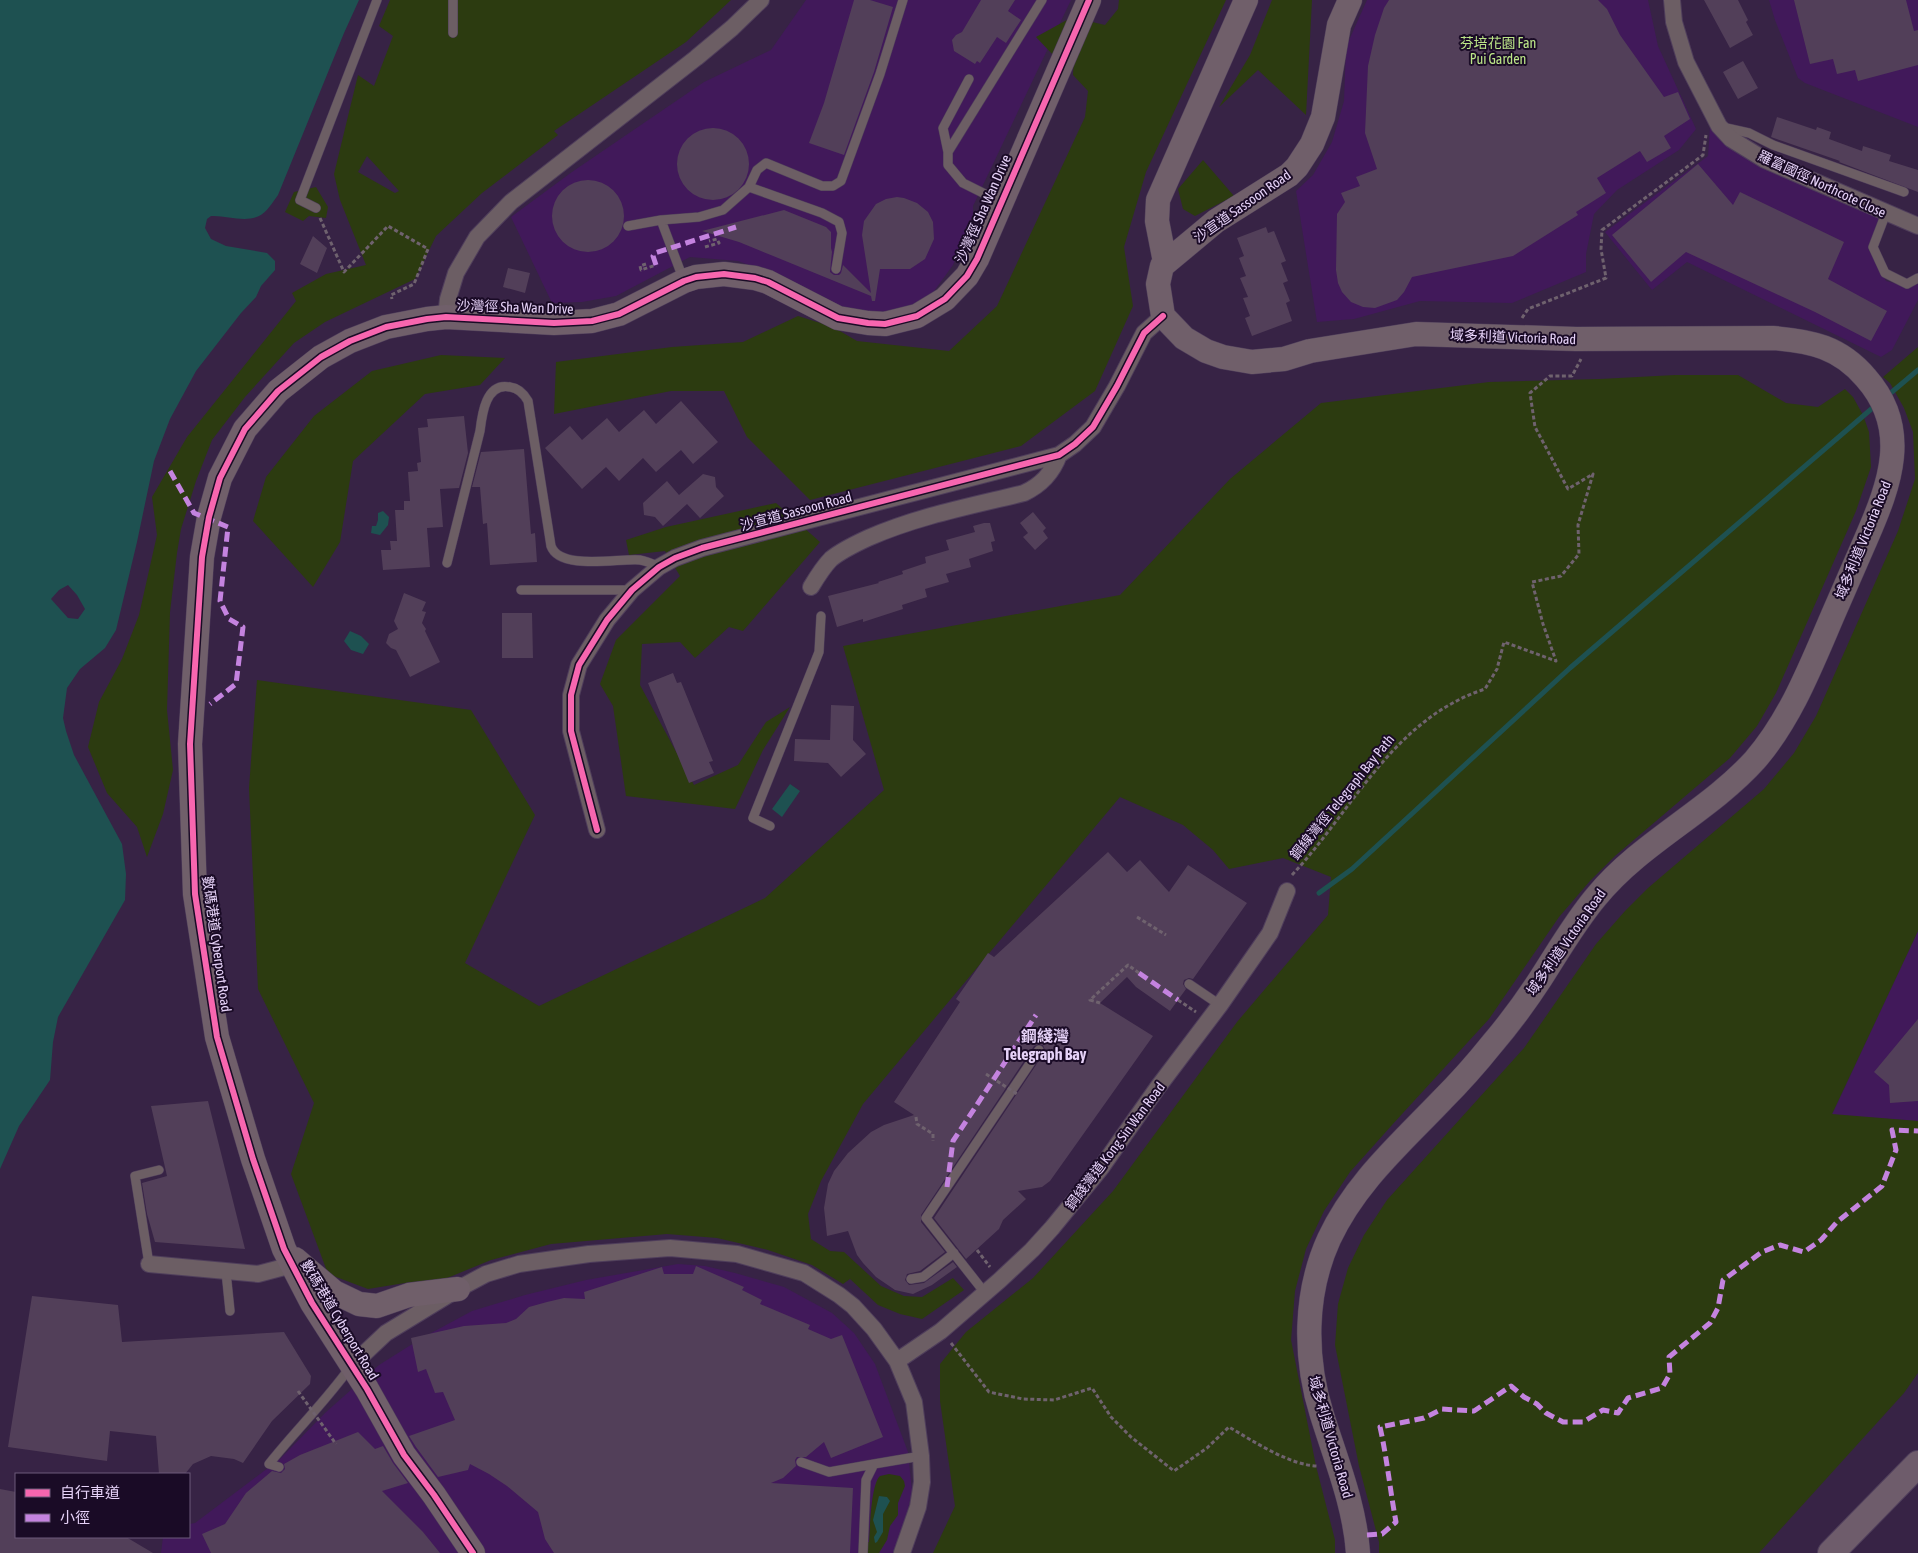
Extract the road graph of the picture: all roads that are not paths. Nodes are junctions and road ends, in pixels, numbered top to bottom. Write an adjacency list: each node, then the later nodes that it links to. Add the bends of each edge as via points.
1 (377, 0): 17 (lane, via 300,200)
2 (453, 0): 10 (lane)
3 (761, 0): 27 (street, 沙灣徑 Sha Wan Drive, via 696,58 511,202 477,236 456,273)
4 (903, 0): 14 (lane, via 841,181 833,186 822,186 766,163 757,170)
5 (1042, 0): 13 (lane)
6 (1090, 0): 16 (street, 沙灣徑 Sha Wan Drive)
7 (1246, 0): 22 (street, via 1158,200 1157,221)
8 (1350, 0): 22 (street, 沙宣道 Sassoon Road, via 1339,25 1323,117 1305,156 1289,175 1222,216)
9 (1672, 0): 12 (street, 羅富國徑 Northcote Close, via 1674,22 1686,62)
10 (452, 33)
11 (969, 79): 13 (lane, via 943,128)
12 (1713, 129): 15 (lane, via 1749,133 1773,145); 18 (street, 羅富國徑 Northcote Close, via 1765,160)
13 (948, 152): 16 (lane, via 948,165 963,183)
14 (749, 187): 19 (lane, via 724,210 699,218); 23 (lane, via 839,222 842,233)
15 (1904, 192)
16 (1001, 202): 25 (street, 沙灣徑 Sha Wan Drive, via 967,276 931,309 901,321 885,324 838,318 768,282 746,276 710,274)
17 (316, 208)
18 (1886, 213): 21 (street, 羅富國徑 Northcote Close); 24 (lane, via 1873,247 1885,273 1907,284)
19 (660, 220): 20 (lane); 25 (lane)
20 (628, 226)
21 (1918, 226)
22 (1165, 262): 26 (street, via 1158,284)
23 (836, 269)
24 (1918, 278)
25 (684, 281): 27 (street, 沙灣徑 Sha Wan Drive, via 619,314 592,321 554,323)
26 (1163, 316): 28 (street, 沙宣道 Sassoon Road, via 1144,333 1118,386 1093,426); 60 (street, 域多利道 Victoria Road, via 1184,338 1206,351 1252,362 1416,334 1576,339 1773,338 1805,342 1833,350 1857,368 1886,407 1892,436 1890,470 1876,515 1811,665 1766,745 1728,786 1641,852 1602,889 1506,1028 1458,1084 1377,1166 1335,1227 1313,1292 1310,1350 1317,1395 1348,1497)
27 (446, 317): 43 (street, 數碼港道 Cyberport Road, via 386,327 350,341 292,378 267,402 240,437 220,478 205,536 199,582 190,744 195,894 217,1037 253,1159)
28 (1059, 455): 30 (street, 沙宣道 Sassoon Road, via 702,548); 31 (street, via 1049,474 1034,489 924,518 851,546 831,559)
29 (447, 563): 30 (lane, via 482,412 491,392 506,386 518,390 528,401 551,546 555,553 576,562 642,560)
30 (659, 567): 33 (street, 沙宣道 Sassoon Road)
31 (811, 587)
32 (521, 590): 33 (lane)
33 (632, 590): 36 (street, 沙宣道 Sassoon Road, via 602,628 579,665 571,695 570,731)
34 (821, 616): 35 (lane, via 819,652 753,818)
35 (770, 826)
36 (597, 830)
37 (1289, 884): 39 (street, 鋼綫灣道 Kong Sin Wan Road, via 1270,933)
38 (1189, 984): 39 (lane)
39 (1220, 1005): 48 (street, 鋼綫灣道 Kong Sin Wan Road, via 1101,1168 1032,1250)
40 (1039, 1050): 42 (lane, via 926,1218)
41 (159, 1170): 44 (lane, via 135,1176)
42 (954, 1253): 46 (lane, via 923,1277); 48 (lane)
43 (288, 1257): 45 (street, via 258,1274); 47 (street, via 334,1292 359,1304 377,1306 409,1295); 51 (street, 數碼港道 Cyberport Road, via 312,1303)
44 (149, 1264): 45 (street)
45 (226, 1272): 49 (lane)
46 (910, 1279)
47 (458, 1289): 50 (street, via 486,1274 519,1264 589,1254 670,1248 737,1254 804,1273 839,1295 853,1306); 51 (street, via 386,1333)
48 (985, 1293): 50 (street, 鋼綫灣道 Kong Sin Wan Road, via 942,1331)
49 (230, 1311)
50 (897, 1361): 52 (street, via 914,1402)
51 (352, 1366): 56 (lane, via 269,1464); 57 (street, 數碼港道 Cyberport Road, via 404,1455)
52 (921, 1456): 54 (lane); 59 (street, via 922,1482 918,1507)
53 (801, 1462): 54 (lane, via 829,1472)
54 (874, 1464): 58 (lane, via 866,1480)
55 (1918, 1464): 61 (main road)
56 (279, 1467)
57 (473, 1553)
58 (863, 1553)
59 (902, 1553)
60 (1358, 1553)
61 (1831, 1553)

